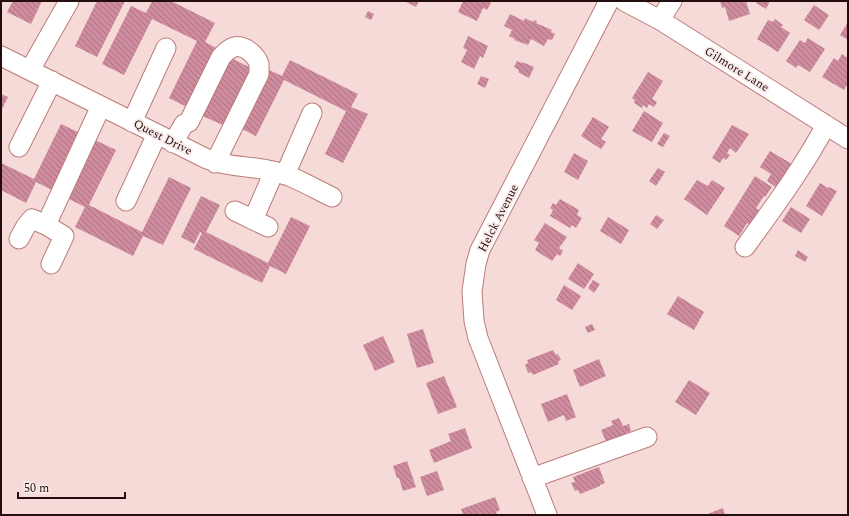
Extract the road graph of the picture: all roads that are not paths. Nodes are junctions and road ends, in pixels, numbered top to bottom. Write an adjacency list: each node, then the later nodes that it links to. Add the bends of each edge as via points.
1 (69, 1): 8 (street)
2 (609, 1): 28 (street, Helck Avenue, via 480,250 473,277 472,306 478,338)
3 (624, 1): 5 (street, Gilmore Lane)
4 (672, 1): 5 (street)
5 (660, 20): 13 (street, Gilmore Lane)
6 (166, 48): 12 (street)
7 (1, 56): 8 (street, Quest Drive)
8 (30, 70): 9 (street, Quest Drive)
9 (52, 81): 10 (street, Quest Drive); 17 (street)
10 (101, 106): 12 (street, Quest Drive); 23 (street)
11 (312, 113): 19 (street)
12 (132, 122): 14 (street, Quest Drive)
13 (826, 125): 15 (street, Gilmore Lane); 25 (street, via 809,157)
14 (157, 134): 16 (street, Quest Drive); 21 (street)
15 (848, 139)
16 (179, 145): 18 (street, Quest Drive); 18 (street, via 184,124 189,122 221,57 235,46 243,47 256,57 259,74)
17 (19, 147)
18 (215, 163): 19 (street, Quest Drive)
19 (279, 173): 20 (street, Quest Drive); 22 (street, via 260,223)
20 (332, 197)
21 (126, 202)
22 (235, 211)
23 (46, 225): 24 (street, via 32,219); 26 (street, via 64,236)
24 (19, 239)
25 (745, 247)
26 (52, 264)
27 (647, 437): 28 (street)
28 (532, 478): 29 (street, Helck Avenue)
29 (546, 515)

